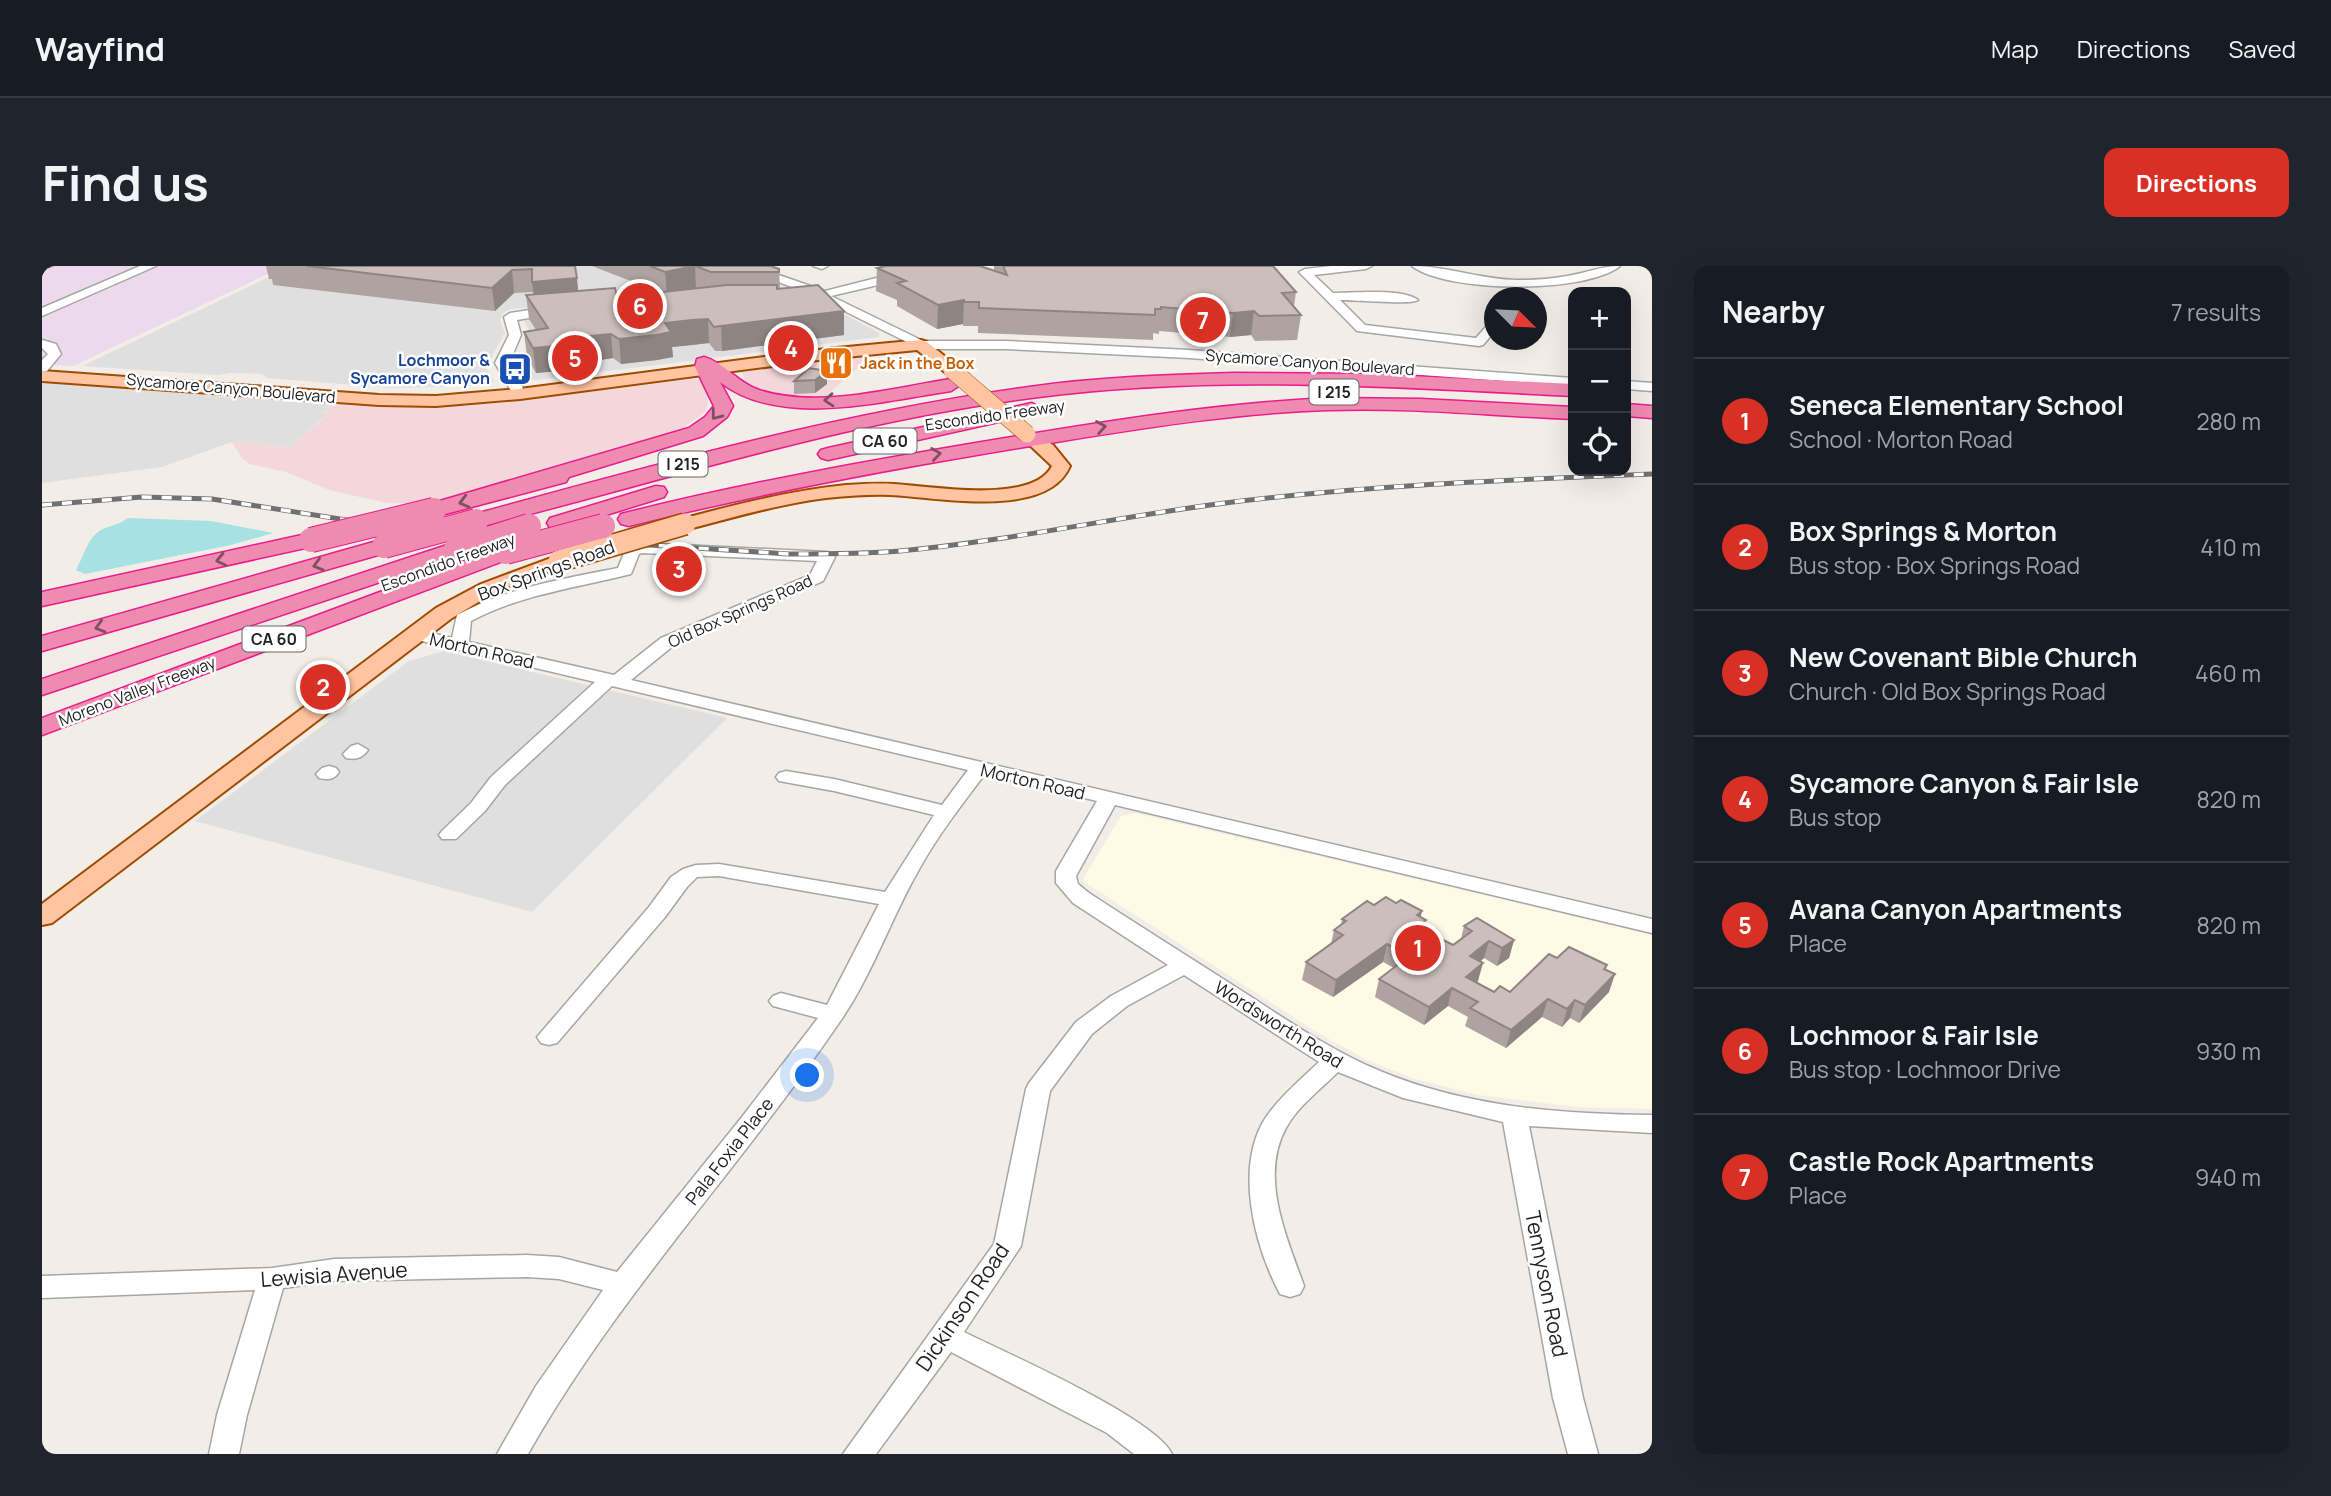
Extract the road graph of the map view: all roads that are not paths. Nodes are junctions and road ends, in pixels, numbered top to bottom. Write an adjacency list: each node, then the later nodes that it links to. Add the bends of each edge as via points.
1 (150, 266): 17 (street)
2 (742, 266): 12 (street)
3 (920, 266): 12 (street)
4 (953, 266): 12 (street)
5 (1366, 266): 13 (street, via 1305,272)
6 (1418, 266): 9 (street)
7 (1614, 266): 8 (street)
8 (1566, 281): 9 (street); 11 (street)
9 (1502, 283): 10 (street)
10 (1503, 287)
11 (1578, 287)
12 (823, 295): 15 (street); 20 (street)
13 (1331, 297): 14 (street); 18 (street, via 1361,328 1479,342)
14 (1412, 300)
15 (794, 301)
16 (566, 309): 28 (street, via 510,317 514,335 502,363)
17 (42, 312)
18 (1484, 336)
19 (42, 344): 22 (street, via 55,354)
20 (921, 345): 21 (main road, Sycamore Canyon Boulevard); 25 (street, Sycamore Canyon Boulevard, via 998,344 1189,354); 38 (main road, bridge)
21 (708, 367): 23 (main road, Sycamore Canyon Boulevard, via 520,394 415,401); 24 (highway, one-way to 21, via 1315,369 1130,368 799,401 752,393); 28 (main road, Sycamore Canyon Boulevard); 39 (highway, one-way to 39, via 723,406 696,432)
22 (42, 369): 28 (main road, Sycamore Canyon Boulevard, via 380,393)
23 (42, 376)
24 (1426, 381): 29 (highway, Escondido Freeway / I 215); 31 (highway, Escondido Freeway / I 215, via 1296,376 1184,380)
25 (1568, 382)
26 (1631, 385): 27 (street)
27 (1652, 387)
28 (516, 388)
29 (1568, 390)
30 (1631, 396): 34 (highway)
31 (1033, 401): 32 (highway, Escondido Freeway / I 215); 37 (highway, Escondido Freeway / I 215); 39 (highway, via 968,394 815,419); 40 (highway, Escondido Freeway / I 215, via 803,451); 41 (highway, CA 60, via 803,460)
32 (1095, 401): 33 (highway, Escondido Freeway / I 215, via 1321,391); 40 (highway, via 990,412 834,440 706,472)
33 (1568, 406)
34 (1651, 406): 35 (highway)
35 (1631, 410)
36 (1568, 413): 38 (highway, one-way to 36, via 1289,405 1391,403)
37 (891, 415): 45 (highway, Escondido Freeway / I 215, one-way to 45, bridge, via 725,452); 47 (highway, via 857,428 648,481)
38 (1031, 437): 41 (highway, one-way to 38, via 784,482); 44 (main road, Box Springs Road, bridge, via 1061,466 1048,482 1023,492 831,491 760,503 559,561 474,594)
39 (494, 493): 43 (highway, one-way to 43, bridge, via 311,540)
40 (549, 523): 42 (highway, Escondido Freeway / I 215)
41 (595, 526): 51 (highway, Moreno Valley Freeway / CA 60, bridge, via 506,552)
42 (468, 550): 49 (highway); 50 (highway, Escondido Freeway / I 215)
43 (42, 599)
44 (415, 634): 46 (street, Morton Road); 58 (main road, Box Springs Road)
45 (42, 644)
46 (460, 645): 48 (street, Morton Road); 48 (street, Old Box Springs Road, via 463,619 486,605 625,570 632,551 641,548 827,556 817,578 667,642)
47 (42, 673)
48 (613, 681): 52 (street, Morton Road); 56 (street, via 498,781)
49 (42, 687)
50 (42, 712)
51 (42, 727)
52 (979, 769): 54 (street, Morton Road); 55 (street, Pala Foxia Place)
53 (786, 777): 55 (street)
54 (1108, 799): 59 (street, Morton Road); 60 (street, Wordsworth Road, via 1067,871 1066,882 1080,898)
55 (946, 813): 57 (street, Pala Foxia Place)
56 (449, 835)
57 (894, 900): 62 (street, Pala Foxia Place); 63 (street, via 731,872 703,869 690,873)
58 (42, 917)
59 (1652, 926)
60 (1185, 965): 64 (street, Wordsworth Road); 71 (street, Dickinson Road, via 1119,1001 1084,1028 1038,1089 1007,1246)
61 (781, 1001): 62 (street)
62 (833, 1014): 68 (street, Pala Foxia Place)
63 (549, 1037)
64 (1335, 1061): 65 (street, Wordsworth Road, via 1437,1100); 69 (street, via 1274,1125 1264,1155 1263,1190 1269,1222)
65 (1514, 1114): 66 (street, Wordsworth Road); 76 (street, Tennyson Road, via 1568,1398)
66 (1652, 1124)
67 (272, 1279): 68 (street, Lewisia Avenue, via 334,1270 527,1266 559,1268); 70 (street, Lewisia Avenue); 72 (street)
68 (625, 1285): 73 (street, Pala Foxia Place, via 576,1349)
69 (1290, 1286)
70 (42, 1287)
71 (946, 1336): 74 (street, Dickinson Road); 75 (street, via 1118,1424)
72 (224, 1454)
73 (512, 1454)
74 (858, 1454)
75 (1157, 1454)
76 (1583, 1454)

